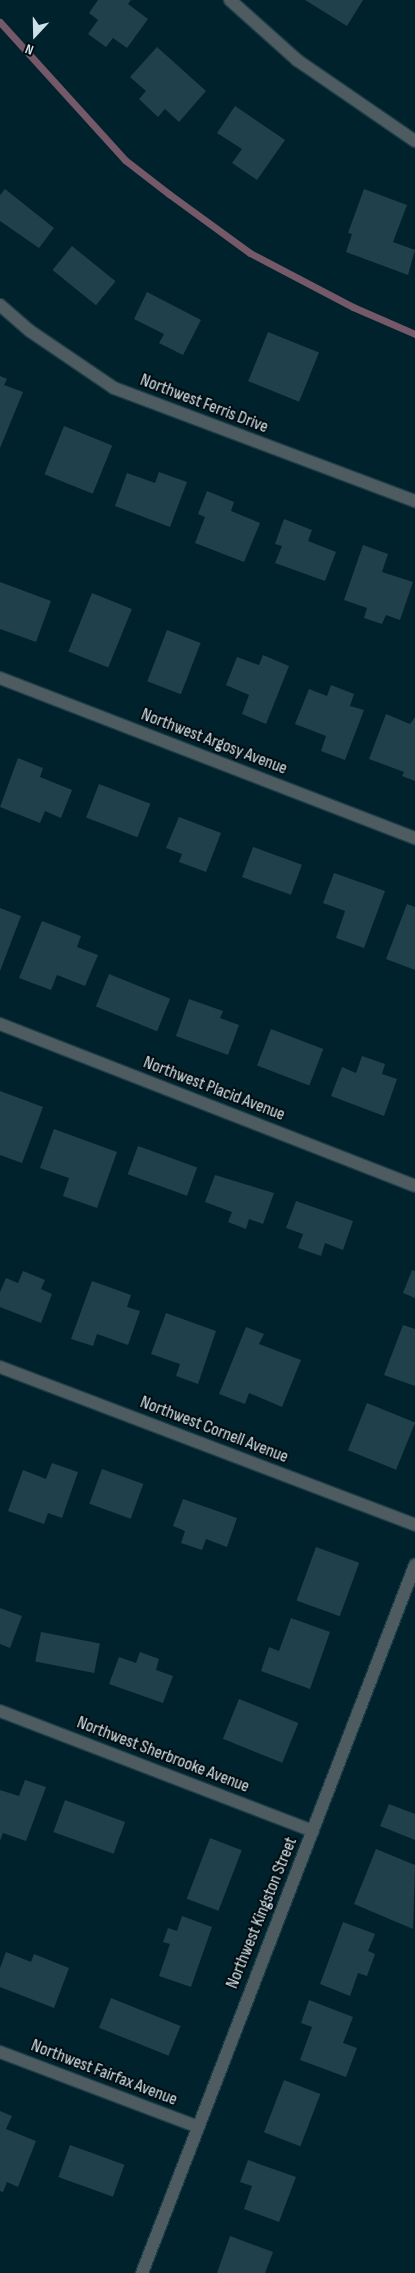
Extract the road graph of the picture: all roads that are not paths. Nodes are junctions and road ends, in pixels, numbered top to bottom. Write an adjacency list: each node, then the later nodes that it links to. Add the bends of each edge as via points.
1 (230, 0): 2 (street, via 297,60)
2 (415, 141)
3 (0, 305): 4 (street, Northwest Ferris Drive, via 30,331 114,388)
4 (415, 501)
5 (0, 678): 6 (street, Northwest Argosy Avenue)
6 (415, 838)
7 (0, 1024): 8 (street, Northwest Placid Avenue)
8 (415, 1186)
9 (0, 1367): 10 (street, Northwest Cornell Avenue)
10 (415, 1525)
11 (415, 1565): 13 (street, Northwest Kingston Street)
12 (0, 1711): 13 (street, Northwest Sherbrooke Avenue)
13 (313, 1831): 15 (street, Northwest Kingston Street)
14 (0, 2052): 15 (street, Northwest Fairfax Avenue)
15 (196, 2126): 16 (street, Northwest Kingston Street)
16 (142, 2273)

